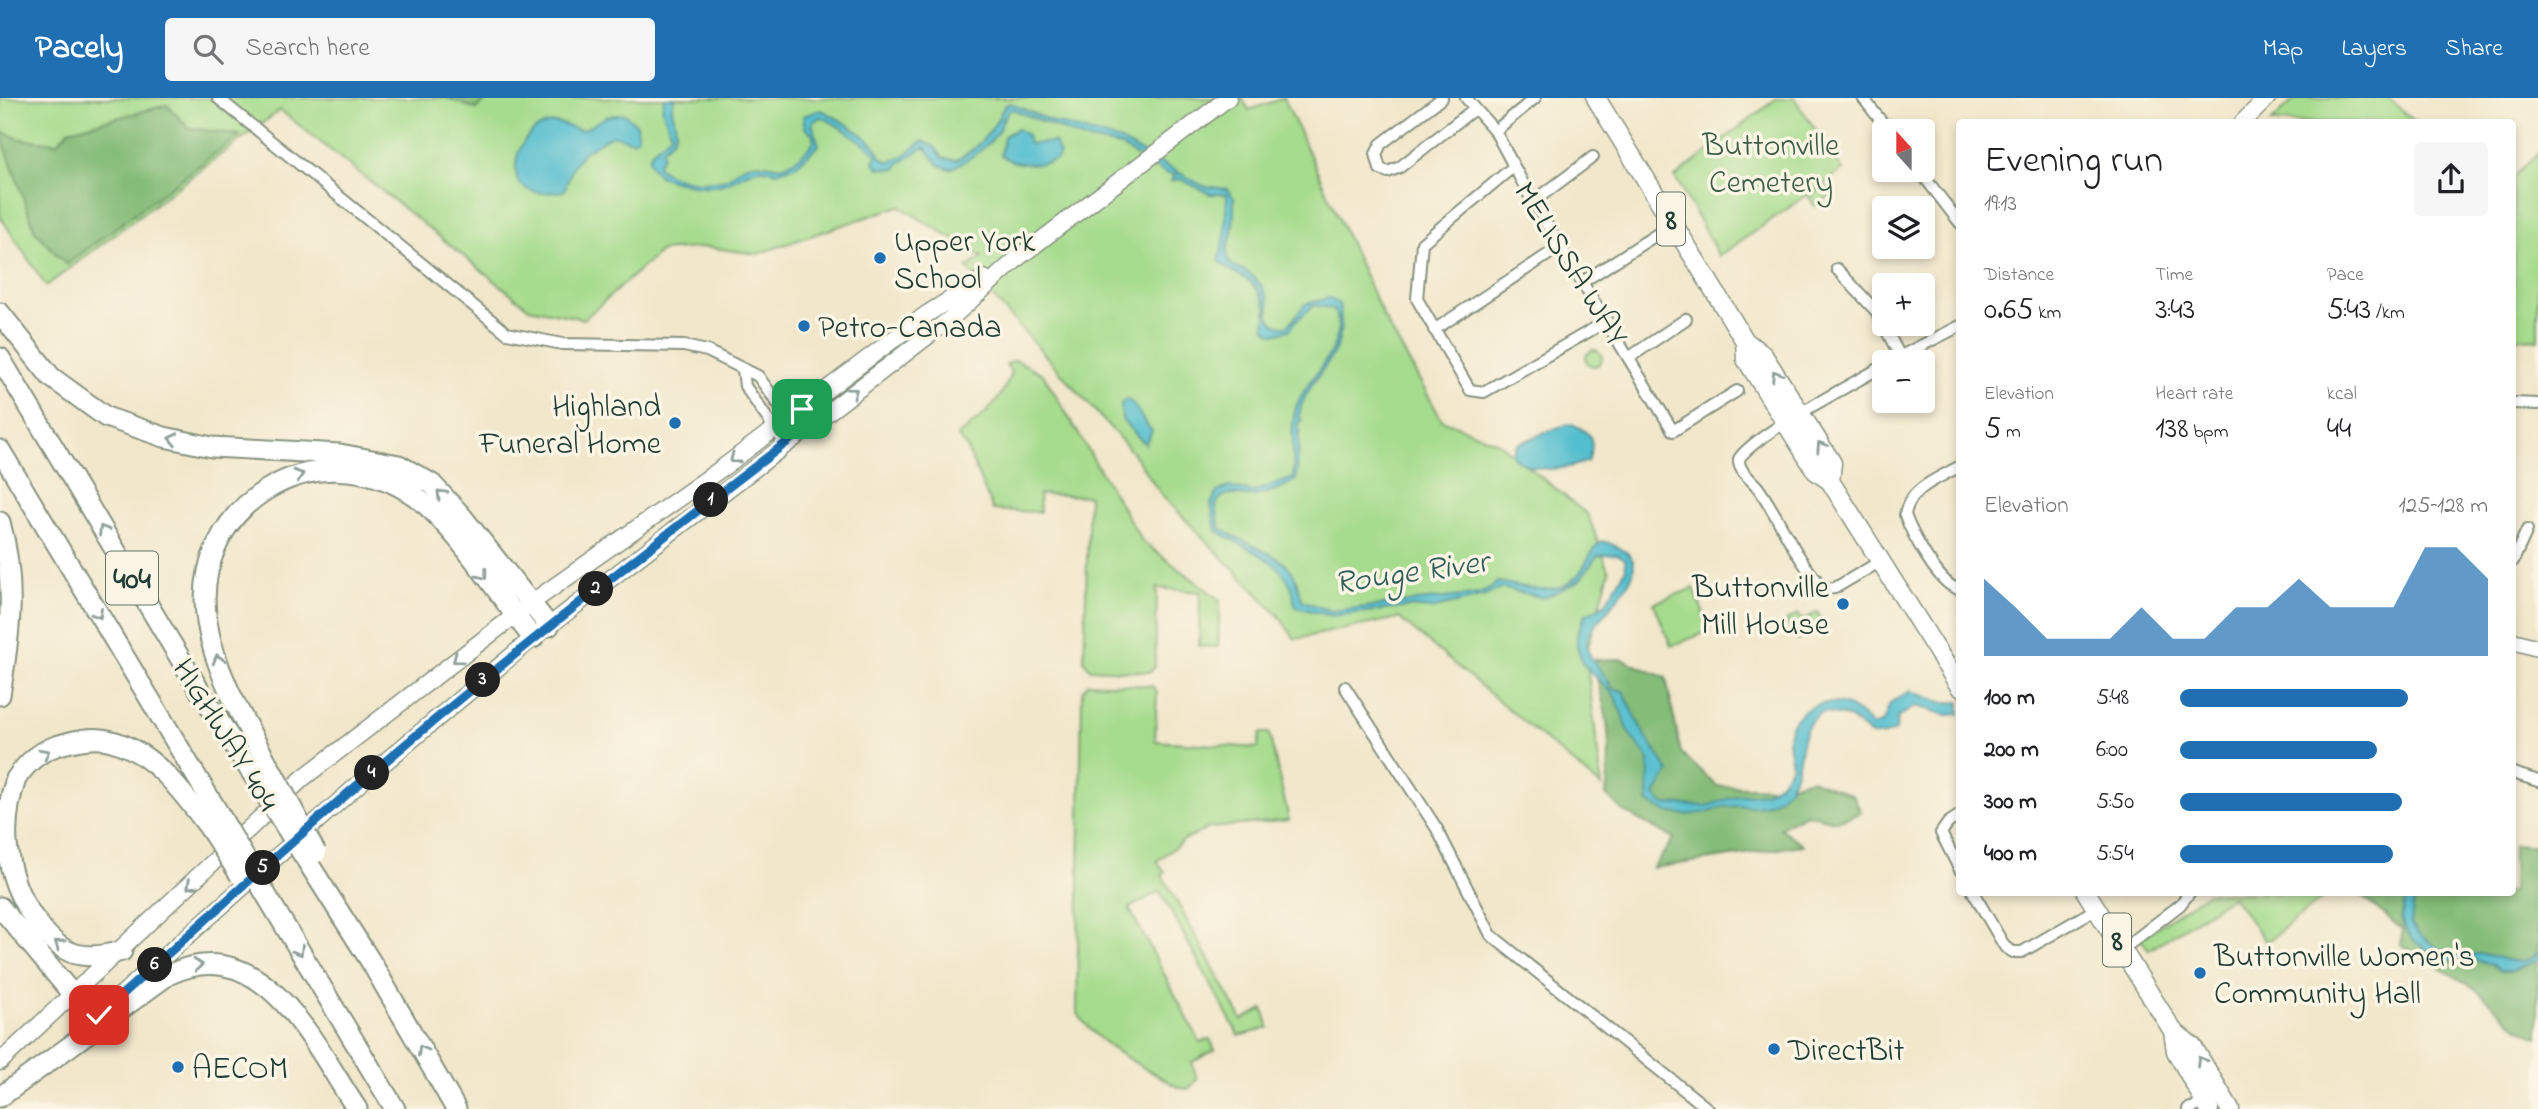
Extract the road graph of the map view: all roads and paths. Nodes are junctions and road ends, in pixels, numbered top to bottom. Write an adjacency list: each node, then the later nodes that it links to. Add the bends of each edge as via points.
1 (218, 98): 32 (street, via 507,333 562,344 684,346 707,351)
2 (1228, 98): 20 (main road)
3 (1443, 98): 9 (street, via 1381,144 1376,154 1380,169 1388,172 1400,167)
4 (1466, 98): 9 (street, MELISSA WAY)
5 (1535, 98): 12 (street)
6 (1596, 98): 18 (main road, 8)
7 (1863, 98): 10 (street)
8 (2267, 98): 11 (main road)
9 (1474, 109): 12 (street, MELISSA WAY)
10 (1880, 119)
11 (2246, 119)
12 (1494, 131): 14 (street, MELISSA WAY)
13 (1593, 157): 16 (street)
14 (1513, 167): 16 (street, MELISSA WAY); 27 (street, via 1422,243 1417,299)
15 (1928, 182): 17 (street)
16 (1532, 202): 19 (street, MELISSA WAY)
17 (1956, 218)
18 (1673, 224): 22 (street); 38 (main road, 8, via 1745,341 1746,359)
19 (1561, 246): 22 (street, MELISSA WAY); 27 (street)
20 (1019, 257): 37 (main road, via 927,314); 40 (main road, one-way to 20, via 950,319)
21 (1838, 269): 28 (street, via 1875,311)
22 (1584, 281): 25 (street, MELISSA WAY)
23 (0, 313): 49 (highway, one-way to 23, via 432,484 398,465 340,454 212,447 106,417 51,377)
24 (1686, 319): 30 (street)
25 (1607, 321): 27 (street, via 1484,393 1469,390); 30 (street, MELISSA WAY)
26 (1956, 328): 29 (street)
27 (1434, 330)
28 (1890, 350)
29 (1912, 350)
30 (1630, 357): 34 (street, MELISSA WAY, via 1673,431)
31 (0, 358): 60 (highway, HIGHWAY 404 / 404, one-way to 31, via 194,683)
32 (743, 370): 37 (street, via 758,376); 39 (street, via 745,386)
33 (1872, 373): 38 (street)
34 (1737, 391)
35 (2516, 403): 36 (street)
36 (2538, 404)
37 (789, 419): 39 (main road); 40 (street)
38 (1794, 419): 47 (main road, 8, via 1816,471 1830,481); 47 (street, via 1742,453 1738,460 1742,472 1752,479 1784,534 1825,589 1835,588)
39 (774, 429): 41 (street); 49 (main road, one-way to 49)
40 (799, 433): 41 (main road)
41 (785, 444): 51 (main road)
42 (0, 450): 62 (highway, HIGHWAY 404 / 404, one-way to 62)
43 (1956, 468): 48 (street, via 1908,499 1905,515 1938,575)
44 (0, 522): 57 (highway, via 8,550 12,603)
45 (2527, 530): 46 (street)
46 (2516, 554)
47 (1881, 561): 55 (main road, 8)
48 (1956, 588)
49 (531, 603): 50 (main road); 51 (highway)
50 (515, 616): 52 (highway); 60 (highway, one-way to 50, via 222,673 207,622 207,581 215,551 249,502 276,483 312,471 362,471 385,479 416,497 445,524); 70 (main road, one-way to 70, via 303,778)
51 (550, 626): 52 (main road)
52 (533, 638): 72 (main road, via 360,783)
53 (2516, 642): 54 (main road)
54 (2538, 648)
55 (1956, 681)
56 (1345, 687): 79 (street, via 1437,829 1491,935)
57 (0, 695)
58 (2516, 774): 59 (street)
59 (2538, 781)
60 (273, 792): 78 (highway, one-way to 60, bridge)
61 (1956, 817): 63 (street, via 1941,833)
62 (216, 824): 70 (highway, one-way to 62, via 96,958 78,956 54,944 15,888 1,849 1,817 8,792 22,769 46,750 76,740 108,740 147,758); 77 (highway, one-way to 77, bridge)
63 (1956, 862)
64 (1975, 896): 68 (street, via 2005,947 2013,952)
65 (2088, 896): 68 (main road, 8)
66 (2187, 896): 69 (street)
67 (0, 907): 71 (highway)
68 (2096, 909): 69 (main road, 8)
69 (2123, 949): 75 (main road, 8, via 2173,1031 2176,1051)
70 (122, 951): 71 (main road)
71 (73, 995): 72 (highway); 73 (main road)
72 (99, 1015): 74 (main road)
73 (0, 1062)
74 (0, 1096): 76 (highway, one-way to 76, via 168,975 186,967 226,964 249,972 271,988)
75 (2215, 1106): 80 (street)
76 (357, 1109)
77 (395, 1109)
78 (457, 1109)
79 (1709, 1109)
80 (2188, 1109)

